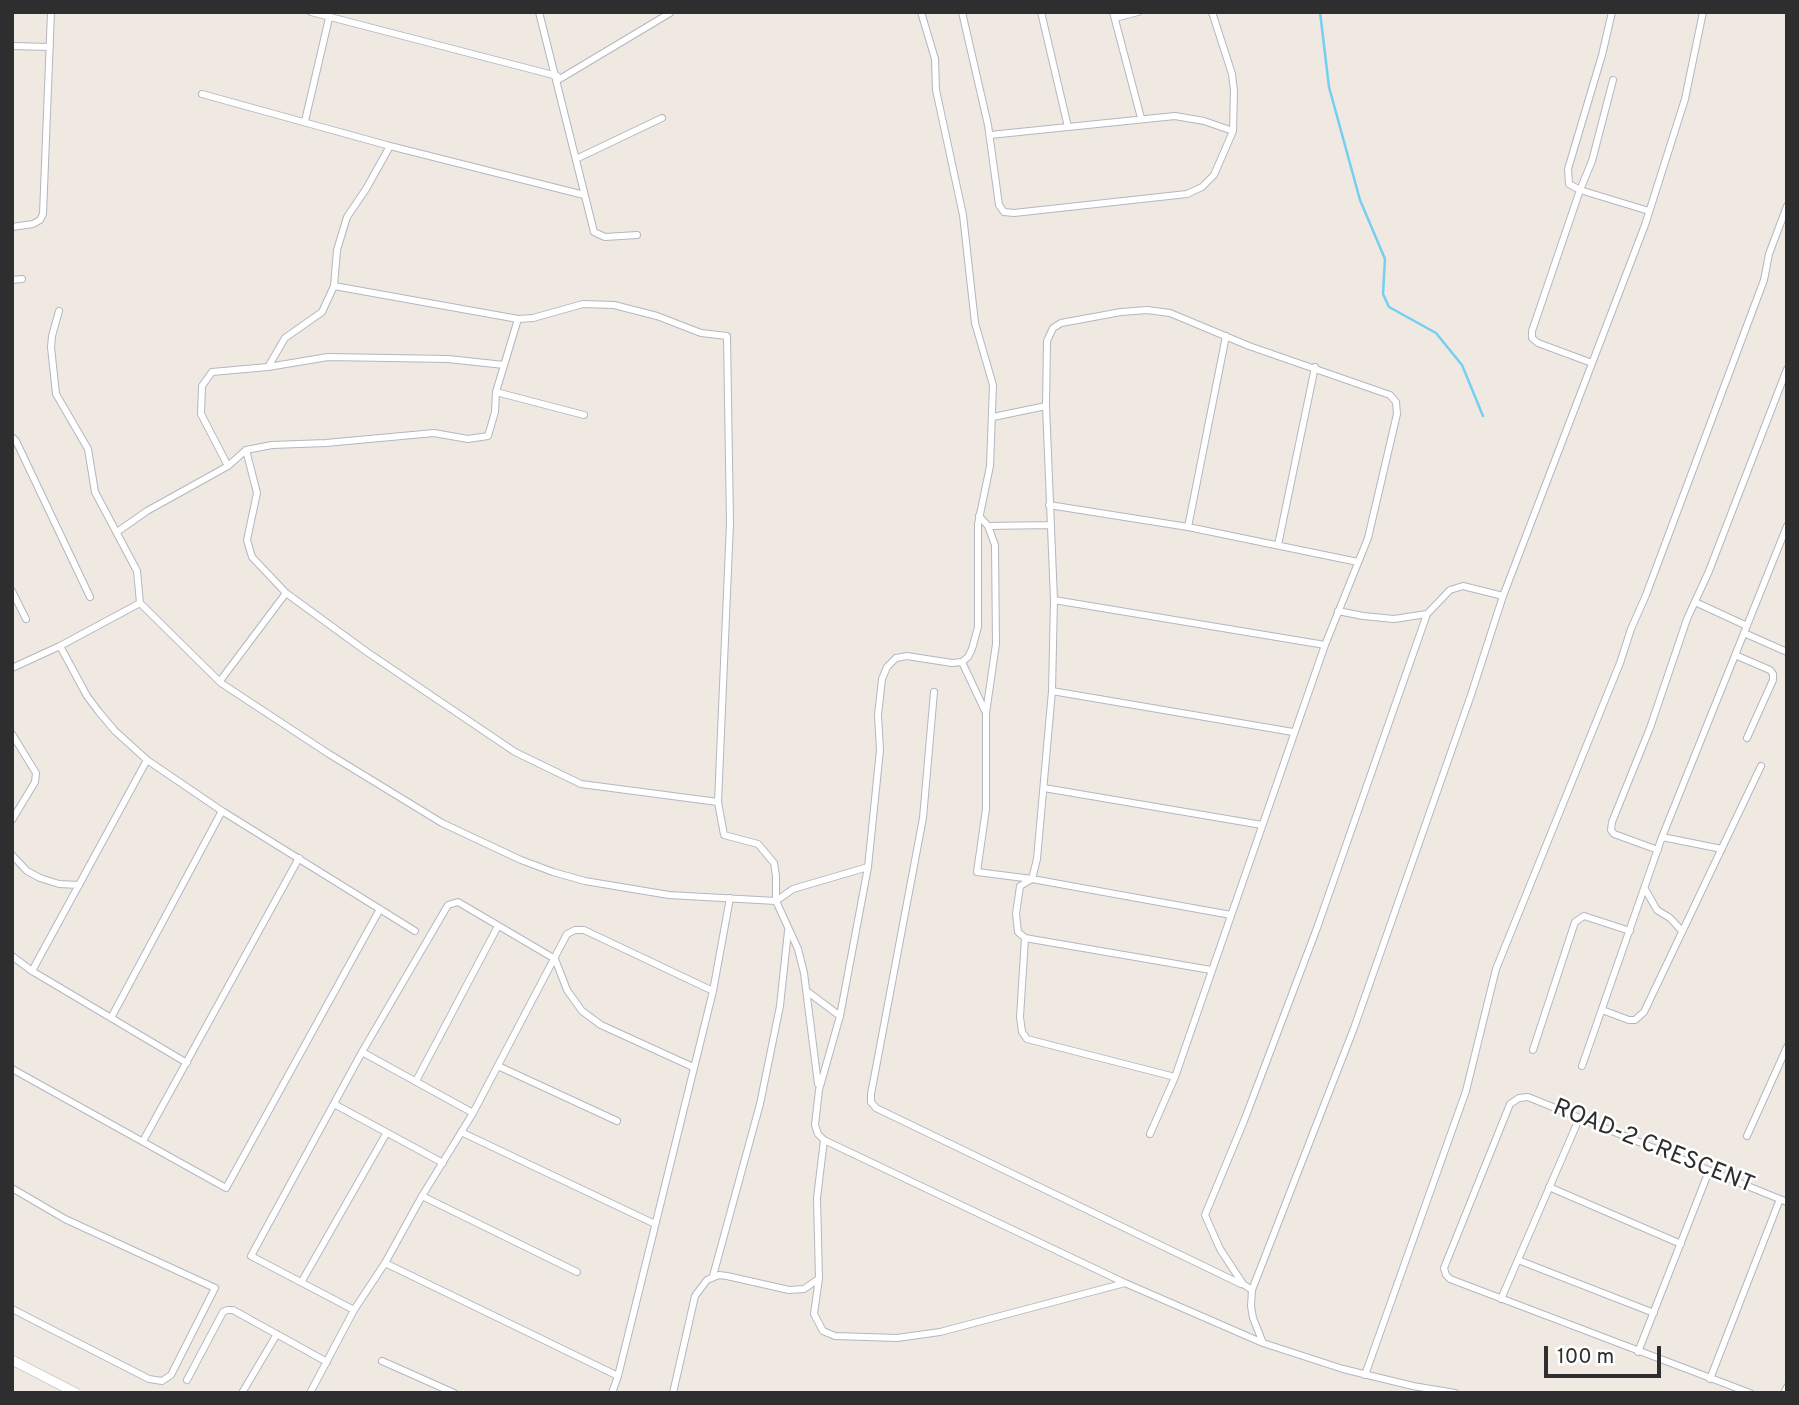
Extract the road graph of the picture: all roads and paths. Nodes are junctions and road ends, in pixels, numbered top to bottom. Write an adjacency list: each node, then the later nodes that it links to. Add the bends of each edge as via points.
1 (51, 12): 15 (street)
2 (311, 12): 13 (street)
3 (539, 12): 16 (street)
4 (921, 12): 47 (street, via 935,59 936,90 963,215 975,323 993,385)
5 (962, 12): 24 (street)
6 (1041, 12): 22 (street)
7 (1138, 12): 12 (street)
8 (1212, 12): 23 (street, via 1232,74)
9 (1612, 12): 27 (street, via 1569,169 1569,184)
10 (1703, 12): 30 (street, via 1685,99)
11 (670, 13): 16 (street)
12 (1114, 15): 20 (street)
13 (329, 18): 16 (street); 21 (street)
14 (12, 46): 15 (street)
15 (50, 47): 31 (street, via 43,214 33,224)
16 (557, 78): 26 (street)
17 (1613, 80): 27 (street)
18 (202, 94): 21 (street)
19 (662, 118): 26 (street)
20 (1141, 118): 22 (street); 23 (street, via 1204,121)
21 (305, 121): 25 (street)
22 (1068, 127): 24 (street)
23 (1233, 131): 24 (street, via 1214,175 1187,194 1014,213 1004,212 999,205)
24 (990, 135)
25 (390, 146): 28 (street); 35 (street, via 347,217 337,250)
26 (576, 159): 28 (street)
27 (1580, 190): 30 (street); 39 (street, via 1532,338)
28 (584, 195): 32 (street, via 599,236)
29 (1787, 206): 168 (street, via 1764,280 1646,595 1496,969 1466,1091)
30 (1649, 211): 39 (street)
31 (12, 227)
32 (637, 235)
33 (22, 279): 34 (street)
34 (12, 280)
35 (334, 286): 37 (street); 41 (street, via 323,312 285,338)
36 (59, 311): 57 (street, via 51,335 57,394 88,449 95,492)
37 (518, 318): 40 (street); 88 (street, via 583,304 614,305 701,333 727,335 730,523)
38 (1226, 336): 42 (street); 45 (street, via 1170,313 1147,310 1061,323 1047,341); 56 (street)
39 (1592, 363): 62 (street)
40 (504, 365): 41 (street, via 328,357); 44 (street)
41 (268, 367): 50 (street, via 212,372 202,386 201,414)
42 (1315, 367): 58 (street); 59 (street, via 1390,395 1396,402 1368,538)
43 (1787, 369): 65 (street)
44 (495, 392): 46 (street); 49 (street, via 488,436 468,439 434,433)
45 (1046, 406): 47 (street); 51 (street)
46 (584, 415)
47 (993, 416): 52 (street, via 988,480)
48 (12, 438): 63 (street)
49 (246, 450): 50 (street); 61 (street, via 257,493 247,540 252,557)
50 (228, 466): 57 (street)
51 (1049, 505): 53 (street); 56 (street)
52 (979, 516): 54 (street); 76 (street, via 978,628 972,649)
53 (1050, 525): 54 (street); 64 (street)
54 (988, 526): 81 (street, via 995,545 996,631)
55 (1787, 526): 70 (street)
56 (1188, 527): 58 (street)
57 (117, 532): 66 (street, via 137,571)
58 (1278, 545): 59 (street)
59 (1358, 562): 67 (street)
60 (12, 591): 69 (street)
61 (286, 593): 78 (street); 88 (street, via 516,752 581,784)
62 (1503, 596): 68 (street, via 1463,586 1450,590); 157 (street, via 1354,1028)
63 (90, 597)
64 (1054, 600): 72 (street); 79 (street)
65 (1695, 602): 70 (street); 94 (street, via 1612,822 1614,834)
66 (140, 603): 73 (street); 78 (street)
67 (1338, 611): 68 (street, via 1394,619); 72 (street)
68 (1427, 614): 156 (street, via 1317,928 1205,1215)
69 (26, 619)
70 (1747, 625): 71 (street)
71 (1744, 633): 74 (street); 75 (street)
72 (1325, 645): 82 (street)
73 (60, 646): 77 (street); 85 (street, via 99,712)
74 (1787, 652)
75 (1735, 655): 84 (street, via 1773,674); 92 (street)
76 (962, 662): 81 (street); 97 (street, via 907,656 896,658 887,667 882,678 880,750)
77 (12, 668)
78 (220, 681): 101 (street, via 442,823 521,860 585,881 669,895)
79 (1052, 691): 82 (street); 87 (street)
80 (934, 692): 156 (street, via 923,818 871,1102)
81 (986, 713): 98 (street, via 986,809 977,872)
82 (1293, 732): 91 (street)
83 (12, 734): 90 (street, via 36,773)
84 (1746, 738)
85 (147, 760): 89 (street); 99 (street)
86 (1761, 766): 93 (street)
87 (1044, 788): 91 (street); 98 (street)
88 (718, 802): 102 (street, via 724,835 758,844 774,863)
89 (222, 811): 96 (street); 119 (street)
90 (12, 820)
91 (1262, 825): 104 (street)
92 (1662, 837): 93 (street); 94 (street)
93 (1722, 849): 109 (street)
94 (1658, 850): 100 (street)
95 (12, 855): 99 (street, via 40,878)
96 (299, 858): 103 (street); 123 (street)
97 (867, 867): 102 (street, via 793,889); 118 (street)
98 (1032, 879): 104 (street); 110 (street, via 1020,886 1017,905 1018,932)
99 (79, 885): 114 (street)
100 (1645, 889): 108 (street); 109 (street, via 1657,910)
101 (730, 898): 102 (street); 115 (street)
102 (776, 901): 106 (street)
103 (380, 909): 107 (street); 140 (street, via 226,1188)
104 (1231, 915): 113 (street)
105 (498, 926): 112 (street); 122 (street, via 458,902 447,905); 129 (street)
106 (789, 929): 116 (street); 152 (street, via 780,1006 760,1104)
107 (415, 931)
108 (1630, 931): 117 (street); 121 (street, via 1584,916 1575,922)
109 (1682, 932): 117 (street, via 1641,1017 1629,1020)
110 (1025, 938): 113 (street); 128 (street, via 1020,1017 1027,1039)
111 (12, 956): 114 (street)
112 (555, 959): 115 (street, via 567,934 584,930); 124 (street); 126 (street, via 561,978 582,1010 601,1025)
113 (1211, 970): 128 (street)
114 (32, 971): 119 (street)
115 (713, 990): 126 (street)
116 (808, 992): 118 (street); 130 (street)
117 (1602, 1010): 125 (street)
118 (840, 1016): 130 (street)
119 (111, 1018): 123 (street)
120 (1787, 1047): 138 (street)
121 (1533, 1050)
122 (362, 1052): 129 (street); 131 (street)
123 (187, 1063): 140 (street)
124 (498, 1066): 132 (street); 134 (street)
125 (1582, 1066)
126 (693, 1067): 147 (street)
127 (12, 1069): 140 (street)
128 (1175, 1077): 137 (street)
129 (416, 1081): 132 (street)
130 (819, 1090): 139 (street, via 815,1125)
131 (334, 1104): 136 (street); 154 (street, via 251,1256)
132 (473, 1113): 135 (street)
133 (1579, 1119): 142 (street, ROAD-2 CRESCENT); 143 (street); 158 (street, ROAD-2 CRESCENT, via 1528,1097 1510,1104 1444,1268 1446,1275)
134 (617, 1121)
135 (461, 1132): 141 (street); 147 (street)
136 (386, 1134): 141 (street); 154 (street)
137 (1150, 1134)
138 (1747, 1136)
139 (824, 1140): 153 (street, via 817,1198); 155 (street)
140 (143, 1141)
141 (443, 1163): 145 (street)
142 (1709, 1171): 146 (street, ROAD-2 CRESCENT); 148 (street)
143 (1549, 1186): 148 (street); 149 (street)
144 (12, 1188): 159 (street, via 65,1219 215,1288 171,1374 162,1381 149,1379)
145 (422, 1196): 150 (street); 151 (street)
146 (1783, 1200): 170 (street)
147 (655, 1224): 169 (street)
148 (1681, 1244): 161 (street)
149 (1518, 1261): 158 (street); 161 (street)
150 (385, 1264): 160 (street); 169 (street)
151 (577, 1272)
152 (713, 1276): 153 (street, via 789,1290 804,1289); 178 (street, via 695,1296)
153 (819, 1278): 155 (street, via 816,1322 823,1331 853,1338 940,1332)
154 (302, 1281): 160 (street)
155 (1125, 1283): 163 (street)
156 (1243, 1284): 157 (street)
157 (1252, 1290): 163 (street, via 1253,1318)
158 (1501, 1299): 164 (street)
159 (12, 1309)
160 (354, 1310): 167 (street)
161 (1654, 1313): 164 (street)
162 (277, 1334): 167 (street); 171 (street, via 233,1310 223,1312); 174 (street)
163 (1263, 1343): 168 (street)
164 (1638, 1352): 170 (street)
165 (12, 1360): 173 (main road)
166 (382, 1361): 176 (street)
167 (327, 1362): 175 (street)
168 (1365, 1375): 179 (street)
169 (618, 1376): 177 (street)
170 (1710, 1379): 180 (street)
171 (187, 1380)
172 (1787, 1387): 181 (street)
173 (76, 1393)
174 (242, 1393)
175 (310, 1393)
176 (454, 1393)
177 (612, 1393)
178 (673, 1393)
179 (1455, 1393)
180 (1750, 1393)
181 (1784, 1393)

